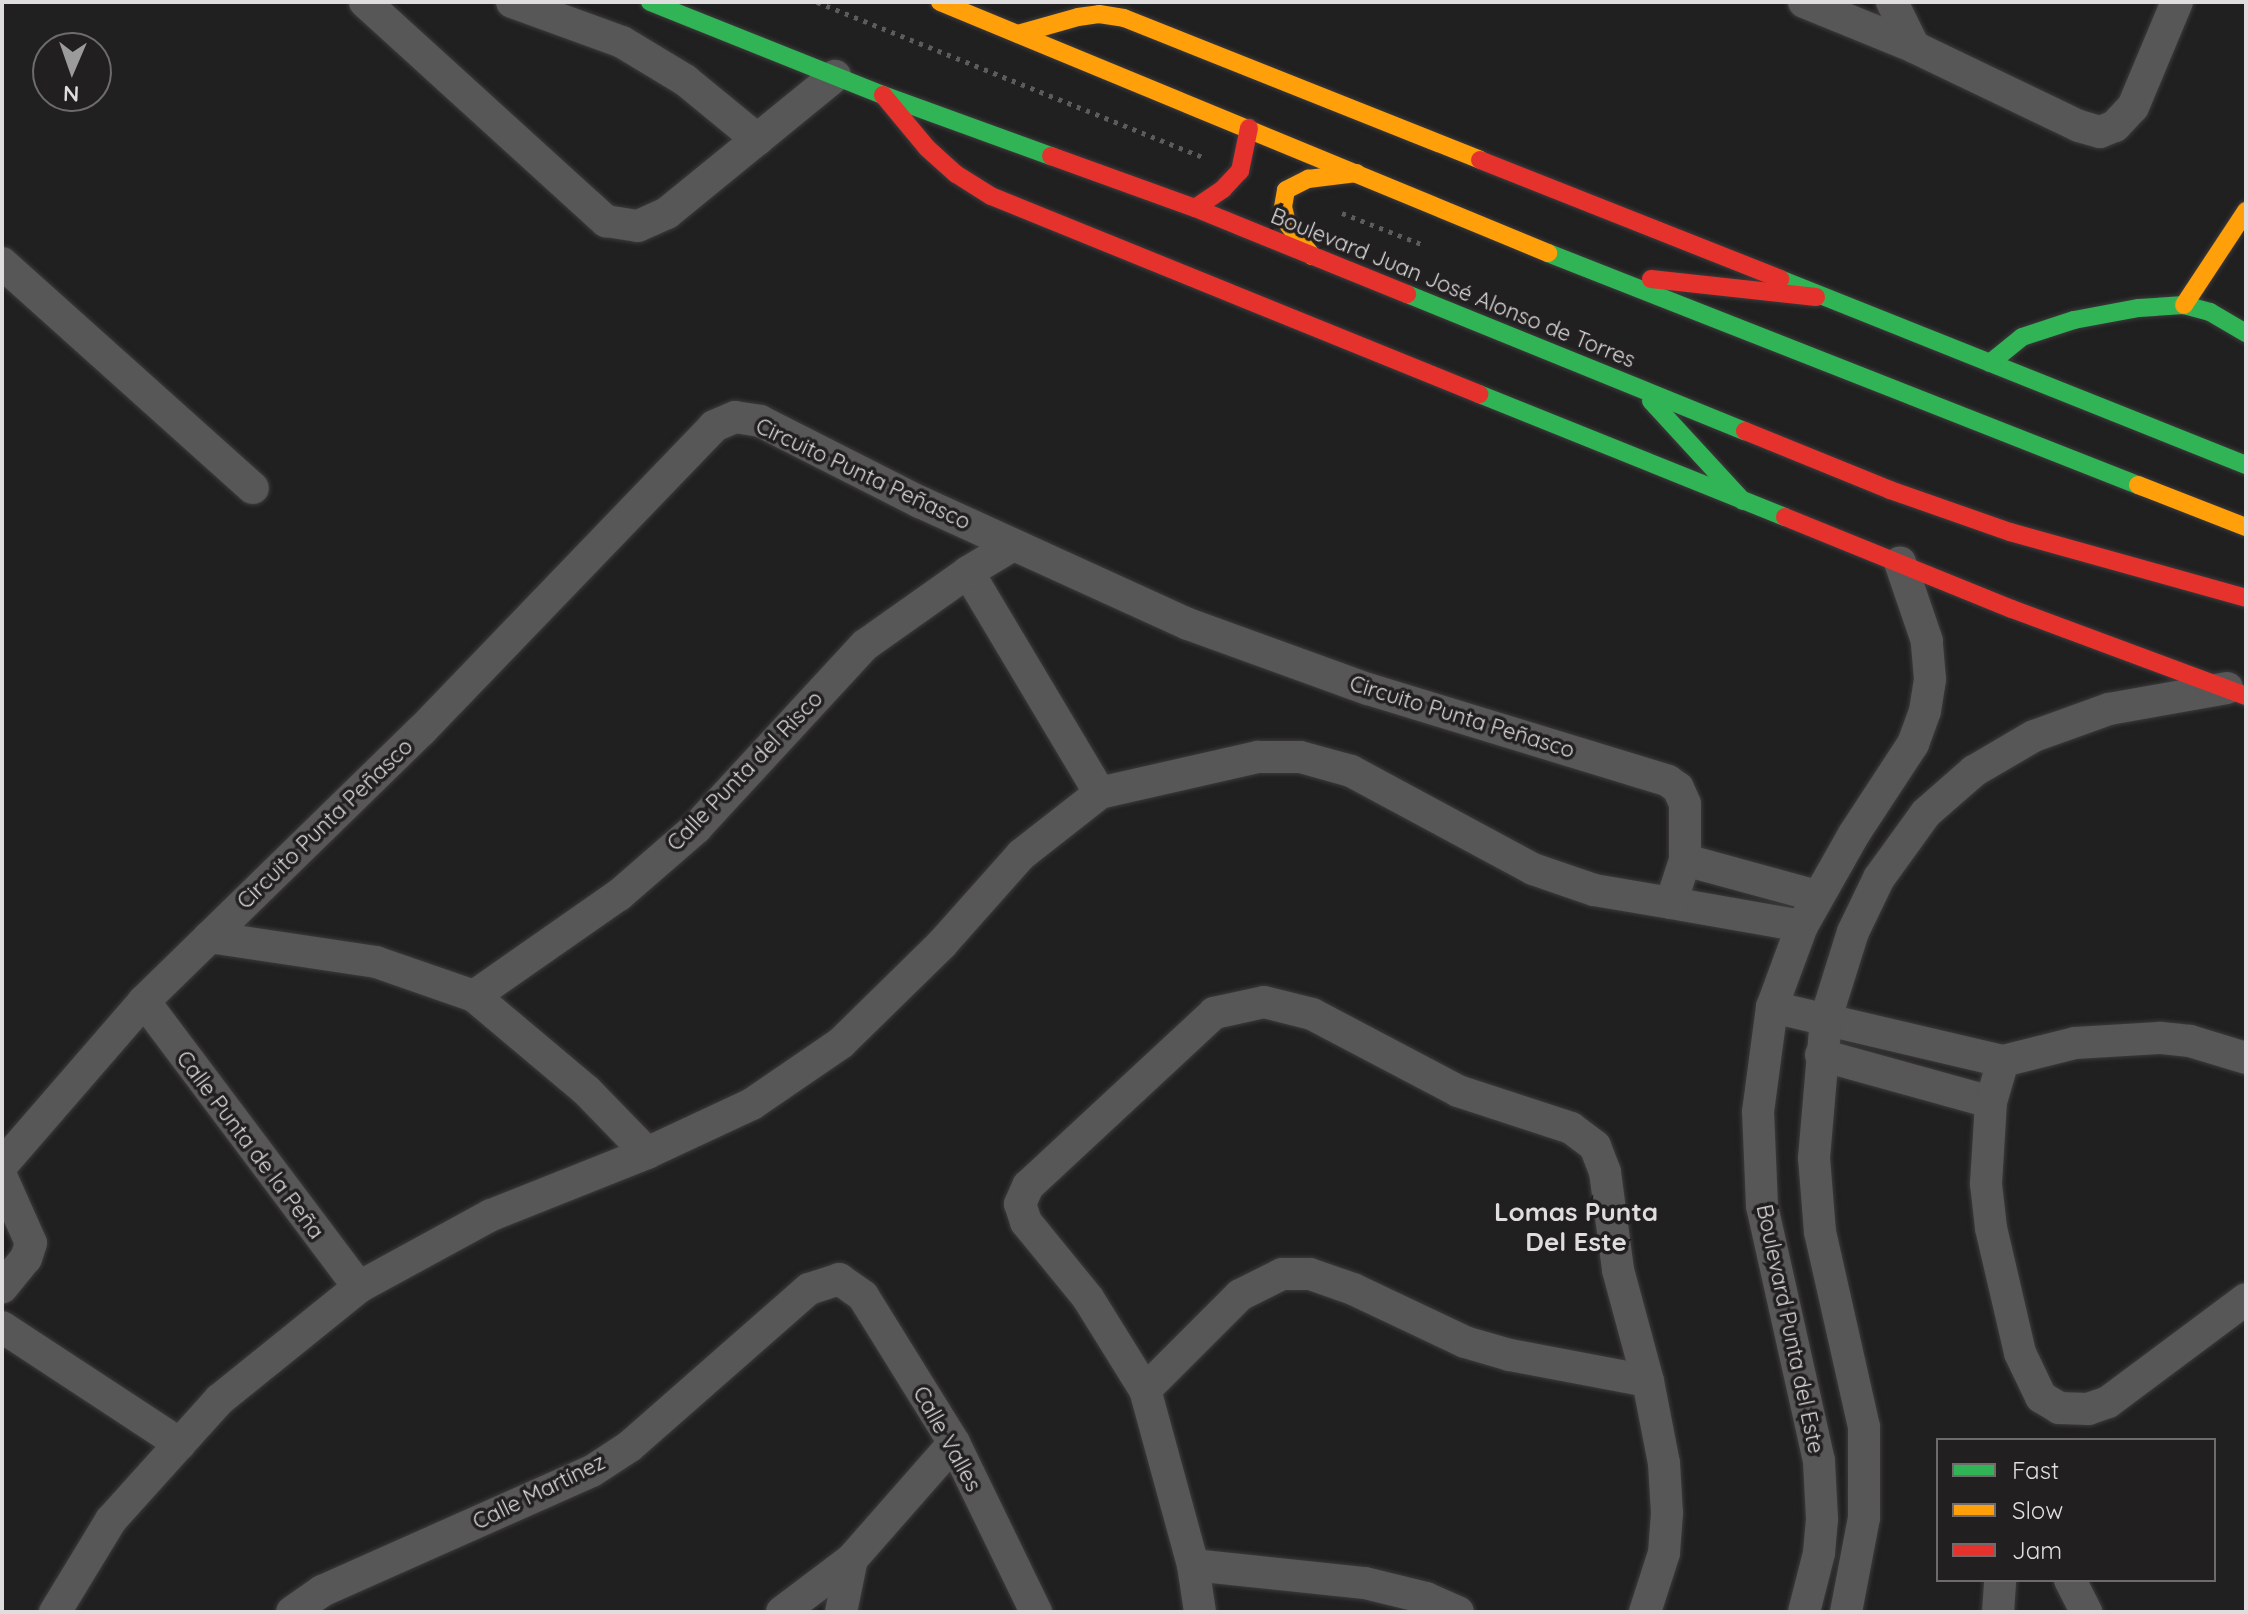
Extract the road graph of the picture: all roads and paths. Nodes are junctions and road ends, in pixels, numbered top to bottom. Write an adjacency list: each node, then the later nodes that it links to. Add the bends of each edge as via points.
1 (365, 2): 13 (street, via 606,221 638,226 667,213)
2 (512, 2): 13 (street, via 622,42 685,80)
3 (650, 2): 10 (main road, Boulevard Juan José Alonso de Torres)
4 (940, 2): 8 (main road)
5 (1804, 2): 9 (street)
6 (1892, 2): 9 (street)
7 (2177, 2): 9 (street, via 2133,107 2115,126 2100,132)
8 (1008, 20): 12 (main road); 20 (main road, via 1099,14 1124,18)
9 (1914, 47)
10 (835, 76): 11 (main road, Boulevard Juan José Alonso de Torres); 13 (street)
11 (883, 95): 15 (main road, Boulevard Juan José Alonso de Torres); 27 (main road, via 927,148 991,196)
12 (1249, 128): 14 (main road); 15 (main road, via 1240,171)
13 (758, 140)
14 (1360, 173): 17 (main road, via 1308,179 1286,190 1287,223); 19 (main road)
15 (1195, 208): 17 (main road, Boulevard Juan José Alonso de Torres)
16 (2246, 211): 21 (main road)
17 (1312, 256): 24 (main road, Boulevard Juan José Alonso de Torres)
18 (2, 263): 26 (street)
19 (1595, 273): 20 (main road); 28 (main road)
20 (1816, 297): 23 (main road)
21 (2184, 305): 22 (main road, via 2210,312); 23 (main road, via 2074,320 2022,337)
22 (2246, 333)
23 (1990, 363): 25 (main road)
24 (1644, 393): 27 (main road); 32 (main road, Boulevard Juan José Alonso de Torres, via 2010,532)
25 (2246, 465)
26 (253, 488)
27 (1743, 501): 30 (main road)
28 (2246, 527)
29 (1013, 545): 31 (street, Calle Punta del Risco); 35 (street, Circuito Punta Peñasco, via 1188,624 1308,668 1668,781 1685,804); 39 (street, Circuito Punta Peñasco, via 760,421 735,417 714,426 421,731)
30 (1900, 562): 33 (main road); 36 (street, Boulevard Punta del Este, via 1927,641 1930,679 1925,711 1913,744)
31 (968, 572): 34 (street); 40 (street, Calle Punta del Risco, via 865,645 696,828 619,895)
32 (2246, 598)
33 (2237, 692): 43 (street, via 2109,709 2034,736 1974,771 1926,813 1879,878 1853,932)
34 (1100, 793): 37 (street, via 1258,757 1300,757 1351,771 1533,869 1594,890); 48 (street, via 1021,855 942,944 841,1043 752,1104)
35 (1685, 860): 36 (street); 37 (street, Circuito Punta Peñasco)
36 (1817, 896): 38 (street, Boulevard Punta del Este)
37 (1671, 903): 38 (street)
38 (1802, 926): 42 (street, Boulevard Punta del Este)
39 (209, 937): 40 (street, via 376,962); 41 (street, Circuito Punta Peñasco)
40 (474, 996): 48 (street, via 587,1091)
41 (144, 1001): 49 (street, Circuito Punta Peñasco); 53 (street, Calle Punta de la Peña)
42 (1772, 1007): 43 (street); 55 (street, Boulevard Punta del Este, via 1758,1112 1762,1206)
43 (1826, 1018): 44 (street); 46 (street)
44 (1821, 1055): 47 (street); 52 (street, via 1814,1158)
45 (2246, 1058): 46 (street, via 2190,1041 2159,1038 2075,1043)
46 (2003, 1061): 47 (street)
47 (1991, 1102): 56 (street, via 1986,1184 1991,1228 2020,1353 2041,1397 2073,1410 2108,1402)
48 (647, 1153): 53 (street, via 491,1215)
49 (2, 1165)
50 (2, 1178): 54 (street, via 31,1243)
51 (839, 1279): 60 (street, Calle Valles, via 863,1296); 67 (street, Calle Martínez, via 809,1289 630,1446 592,1471 322,1591)
52 (1830, 1285): 55 (street); 75 (street, via 1864,1427 1864,1518)
53 (359, 1287): 61 (street, via 220,1399)
54 (2, 1288)
55 (1784, 1298): 74 (street, Boulevard Punta del Este, via 1819,1461 1819,1553)
56 (2246, 1299)
57 (2, 1327): 61 (street)
58 (1648, 1381): 59 (street, via 1465,1342 1353,1289 1310,1274 1282,1274 1240,1295); 59 (street, via 1618,1270 1605,1172 1595,1146 1571,1128 1458,1091 1312,1014 1264,1002 1214,1013 1028,1186 1020,1204 1026,1222 1088,1298); 73 (street, via 1664,1463 1667,1513 1660,1572)
59 (1145, 1390): 63 (street)
60 (954, 1443): 62 (street); 70 (street, Calle Valles)
61 (180, 1444): 66 (street, via 111,1520)
62 (852, 1559): 68 (street); 69 (street)
63 (1193, 1565): 71 (street); 72 (street, via 1365,1583)
64 (2000, 1582): 76 (street)
65 (2071, 1582): 77 (street)
66 (55, 1612)
67 (292, 1612)
68 (782, 1612)
69 (841, 1612)
70 (1036, 1612)
71 (1200, 1612)
72 (1458, 1612)
73 (1645, 1612)
74 (1804, 1612)
75 (1846, 1612)
76 (1998, 1612)
77 (2086, 1612)

